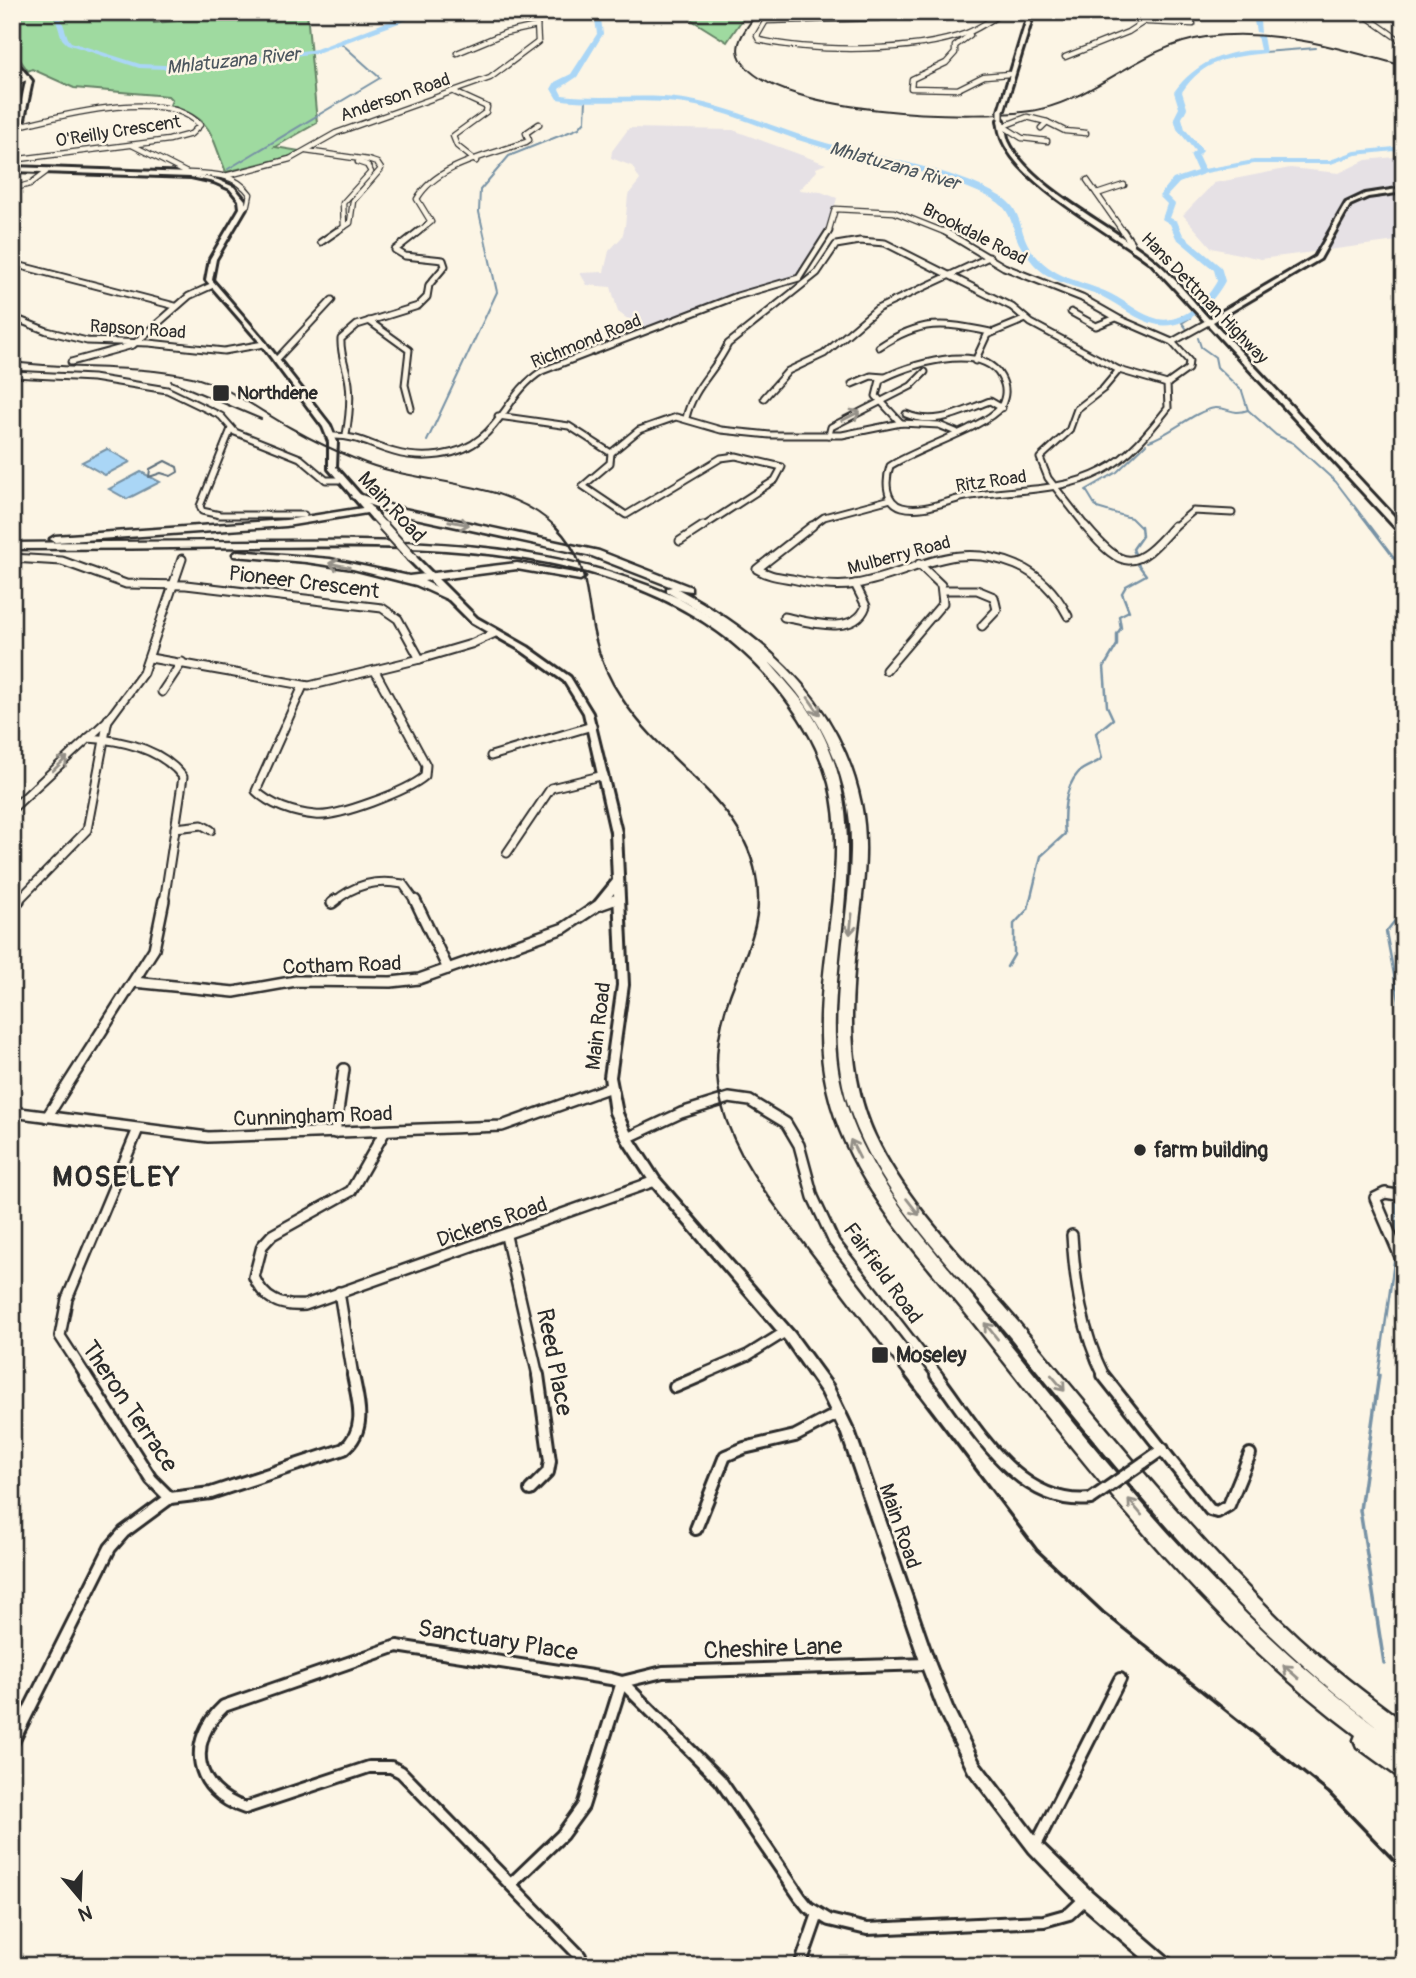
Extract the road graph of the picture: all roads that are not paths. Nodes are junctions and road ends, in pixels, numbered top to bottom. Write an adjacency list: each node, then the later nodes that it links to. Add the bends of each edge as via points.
1 (542, 12): 11 (street, Anderson Road)
2 (771, 12): 8 (street)
3 (874, 12): 8 (street, via 879,18)
4 (1003, 12): 12 (street)
5 (1032, 12): 18 (main road, Hans Dettman Highway)
6 (1159, 12): 9 (street)
7 (1360, 12): 13 (street)
8 (765, 21): 12 (street, via 757,36 762,41 842,47 911,43)
9 (1147, 22): 10 (street); 15 (street)
10 (1193, 24)
11 (537, 26): 14 (street, via 505,33); 21 (street, Anderson Road, via 538,42 503,71)
12 (969, 32): 18 (street, via 970,36 956,44 946,64 912,79 911,88 959,89 986,74)
13 (1404, 43)
14 (457, 53)
15 (1065, 57)
16 (12, 59): 17 (main road)
17 (16, 69): 19 (main road)
18 (1010, 74): 24 (main road, Hans Dettman Highway, bridge)
19 (27, 77): 20 (street); 25 (main road)
20 (12, 85)
21 (452, 91): 31 (street, Anderson Road, via 331,135); 34 (street, via 483,110 451,131 447,139)
22 (1047, 122): 24 (street, via 1036,116); 26 (street); 28 (street, via 1065,131)
23 (539, 124): 34 (street, via 526,133 526,142)
24 (1002, 124): 29 (street, via 1022,138); 48 (main road, Hans Dettman Highway, via 1009,152 1029,173)
25 (19, 127): 27 (main road); 30 (street, O'Reilly Crescent, via 157,105 183,110 200,122 200,128 186,136)
26 (1041, 128)
27 (12, 133)
28 (1086, 133)
29 (1048, 141)
30 (129, 145): 33 (street, O'Reilly Crescent); 37 (street)
31 (306, 151): 32 (street); 38 (street, Anderson Road)
32 (314, 152): 46 (street, via 371,169 343,203); 46 (street, via 369,160 380,166 380,172 354,201 352,221)
33 (12, 160)
34 (476, 161): 60 (street, via 424,187 417,199 431,222 395,247 401,255 443,260 445,266 429,285 427,297 412,310)
35 (12, 169): 36 (main road)
36 (46, 172): 37 (main road); 41 (street, via 30,184)
37 (190, 174): 38 (street); 44 (main road, via 230,187 240,196)
38 (225, 176): 44 (street, via 247,187 250,199)
39 (1087, 180): 43 (street)
40 (1124, 185): 43 (street)
41 (12, 189)
42 (1404, 190): 58 (main road, via 1367,195 1348,204 1318,258)
43 (1097, 194): 48 (street)
44 (243, 208): 52 (main road, via 209,268)
45 (835, 209): 49 (street, Brookdale Road, via 901,213 945,230); 80 (street, Richmond Road, via 829,231 799,278 728,299 542,371 520,386)
46 (344, 228): 47 (street)
47 (321, 242)
48 (1131, 243): 58 (main road, Hans Dettman Highway)
49 (989, 257): 51 (street); 57 (street, Brookdale Road)
50 (21, 266): 54 (street)
51 (948, 276): 59 (street, via 1012,307); 75 (street, via 877,309 824,354 788,371); 81 (street, via 881,242 836,245 817,273 728,344 691,397)
52 (211, 286): 54 (street, via 191,293); 64 (main road)
53 (332, 300): 66 (street)
54 (175, 306): 62 (street)
55 (1071, 313): 57 (street, via 1099,326)
56 (12, 317): 62 (street, Rapson Road, via 87,341)
57 (1116, 318): 63 (street, Brookdale Road)
58 (1207, 318): 63 (street); 98 (main road, Hans Dettman Highway)
59 (1026, 319): 61 (street); 69 (street)
60 (369, 321): 77 (street, via 409,350 405,385); 85 (street, via 353,327 340,343 349,382 351,413)
61 (990, 332): 65 (street, via 921,324 903,329); 67 (street)
62 (138, 342): 64 (street, Rapson Road, via 224,351); 68 (street)
63 (1172, 342): 74 (street, Ritz Road, via 1189,365)
64 (264, 344): 66 (main road)
65 (879, 347)
66 (276, 360): 87 (main road)
67 (975, 361): 72 (street, via 945,359 907,365); 78 (street, via 989,365 1004,381)
68 (71, 362)
69 (1119, 370): 74 (street); 90 (street, via 1077,409 1069,431 1040,458)
70 (925, 372): 76 (street, via 911,386)
71 (12, 374): 83 (street, via 93,378 167,390 222,416)
72 (884, 377): 73 (street, via 871,376); 76 (street, via 877,393)
73 (852, 384)
74 (1167, 384): 90 (street, Ritz Road, via 1168,408 1145,438 1105,470)
75 (764, 398)
76 (879, 401): 82 (street); 86 (street, one-way to 76, via 831,427)
77 (411, 408)
78 (1002, 408): 79 (street, via 990,401 955,415 920,419); 84 (street)
79 (906, 414)
80 (498, 416): 85 (street, Richmond Road, via 475,443 438,455 404,454 367,438); 88 (street, via 569,426)
81 (685, 418): 86 (street, via 727,431); 88 (street, via 671,418 639,430)
82 (901, 423): 84 (street, via 939,425); 86 (street)
83 (231, 429): 89 (street, via 300,458 326,480); 97 (street, via 202,511)
84 (956, 432): 92 (street, via 890,466 887,492)
85 (346, 435): 87 (street, Richmond Road)
86 (830, 435)
87 (332, 436): 89 (main road, Main Road, via 331,464)
88 (611, 453): 101 (street, via 605,469 583,486 628,515 721,457 782,467 775,480)
89 (341, 480): 91 (main road, Main Road)
90 (1054, 485): 92 (street, Ritz Road, via 964,497 920,509); 96 (street, via 1104,548 1129,558 1157,549 1188,513)
91 (358, 498): 93 (highway); 94 (highway); 95 (main road, Main Road)
92 (891, 499): 109 (street, Mulberry Road, via 824,517 757,569 827,584)
93 (392, 509): 95 (highway); 114 (highway, one-way to 114, via 623,562 707,600)
94 (355, 513): 95 (highway); 100 (highway, via 286,523)
95 (372, 513): 107 (main road, Main Road, bridge)
96 (1232, 513)
97 (304, 515)
98 (1404, 533)
99 (12, 538): 100 (highway)
100 (55, 539): 114 (highway, via 390,536 490,541 627,573)
101 (680, 541)
102 (12, 547): 106 (highway, one-way to 102, via 327,562 265,555); 120 (highway, via 378,543 505,552 565,563 659,595 718,628)
103 (12, 558): 108 (street, Pioneer Crescent, via 62,561 126,584)
104 (182, 559): 108 (street)
105 (919, 564): 109 (street, Mulberry Road); 110 (street); 112 (street, Mulberry Road, via 957,552 998,557 1039,578 1056,594)
106 (406, 579): 107 (highway); 111 (highway)
107 (434, 581): 111 (main road, Main Road); 120 (highway, via 517,566 575,576 688,616)
108 (175, 584): 117 (street); 118 (street, Pioneer Crescent, via 382,608 398,619)
109 (855, 584): 113 (street, via 866,606 863,617 853,623 833,625)
110 (944, 590): 115 (street, via 977,590 994,597 997,610); 121 (street, via 939,608)
111 (449, 597): 116 (main road, Main Road)
112 (1068, 616)
113 (784, 617)
114 (722, 618): 168 (highway, one-way to 168, via 772,657 811,700 833,738 851,788 858,847 844,999 844,1051 852,1093 879,1157 912,1206 1216,1570 1313,1664)
115 (982, 626)
116 (495, 633): 118 (street); 126 (main road, Main Road, via 567,678 580,695)
117 (150, 658): 119 (street); 125 (street)
118 (420, 659): 122 (street)
119 (182, 662): 123 (street); 124 (street)
120 (764, 664): 167 (highway, one-way to 120, via 1256,1639 1177,1556 905,1224 852,1145 831,1085 826,1031 842,859 841,807 833,774 811,724)
121 (886, 670)
122 (375, 671): 123 (street); 123 (street, via 426,765 425,776 393,796 326,815 304,815 267,802 256,791)
123 (303, 686)
124 (162, 692)
125 (108, 719): 127 (street); 128 (street)
126 (592, 726): 129 (street); 130 (main road, Main Road)
127 (88, 737): 128 (street); 131 (street, one-way to 127)
128 (105, 738): 132 (street, via 124,740 180,769 183,777); 139 (street, via 87,830)
129 (491, 756)
130 (604, 775): 134 (street, via 551,788); 135 (main road, Main Road, via 615,825)
131 (12, 809)
132 (175, 828): 133 (street, via 202,825); 141 (street, via 159,934)
133 (211, 830)
134 (507, 853)
135 (618, 881): 136 (main road, Main Road); 138 (main road)
136 (619, 898): 138 (street, Cotham Road); 143 (main road, Main Road, via 623,985 610,1065)
137 (332, 903): 140 (street, via 362,883 402,884 411,892)
138 (597, 906): 140 (street, Cotham Road, via 564,928)
139 (12, 907)
140 (448, 969): 141 (street, Cotham Road, via 403,981 296,981 234,992)
141 (134, 982): 145 (street)
142 (344, 1069): 148 (street)
143 (611, 1087): 147 (street, Cunningham Road, via 502,1126); 149 (main road, Main Road)
144 (12, 1112): 145 (street, Cunningham Road)
145 (47, 1117): 146 (street, Cunningham Road)
146 (138, 1129): 148 (street, Cunningham Road, via 208,1137); 162 (street, Theron Terrace, via 66,1299 60,1336 151,1479)
147 (385, 1131): 148 (street, Cunningham Road); 155 (street, Dickens Road, via 351,1191 272,1235 262,1246 253,1272 257,1285 277,1304 304,1305)
148 (335, 1133)
149 (627, 1138): 150 (main road, Main Road); 159 (street, Fairfield Road, bridge, via 681,1113 729,1098 750,1101 786,1123 799,1145 813,1197 834,1242 999,1456 1044,1494 1070,1502 1091,1499)
150 (655, 1181): 153 (street, Dickens Road); 156 (main road, Main Road)
151 (1404, 1196): 154 (street, via 1384,1193 1375,1198)
152 (1072, 1235): 159 (street, via 1074,1273 1091,1350 1105,1378)
153 (506, 1236): 155 (street, Dickens Road); 161 (street, Reed Place, via 540,1380 550,1461 548,1472)
154 (1404, 1266)
155 (339, 1293): 162 (street, Theron Terrace, via 360,1415 358,1435 352,1443 211,1493)
156 (785, 1332): 157 (street); 158 (main road, Main Road, via 811,1364)
157 (676, 1387)
158 (839, 1413): 163 (street, via 795,1436 725,1456); 164 (main road, Main Road)
159 (1163, 1449): 160 (street, via 1202,1502 1217,1512 1229,1505)
160 (1250, 1454)
161 (530, 1490)
162 (170, 1498): 169 (street, via 110,1548)
163 (696, 1530)
164 (928, 1664): 166 (street, Cheshire Lane, via 663,1672); 172 (main road, Main Road, via 974,1767)
165 (1120, 1679): 172 (street)
166 (622, 1682): 173 (street, via 583,1806 562,1835); 173 (street, Sanctuary Place, via 397,1646 224,1706 204,1726 200,1741 203,1774 216,1798 245,1808 369,1767 391,1767); 175 (street, via 720,1780 793,1887)
167 (1326, 1701): 170 (highway); 171 (highway)
168 (1404, 1734)
169 (12, 1744)
170 (1404, 1758)
171 (1404, 1772)
172 (1035, 1847): 174 (main road, Main Road)
173 (511, 1884): 176 (street, Sanctuary Place)
174 (1086, 1898): 175 (street, via 1069,1914 1044,1921 867,1929); 178 (main road, Main Road)
175 (818, 1914): 177 (street)
176 (580, 1956)
177 (800, 1966)
178 (1165, 1966)

